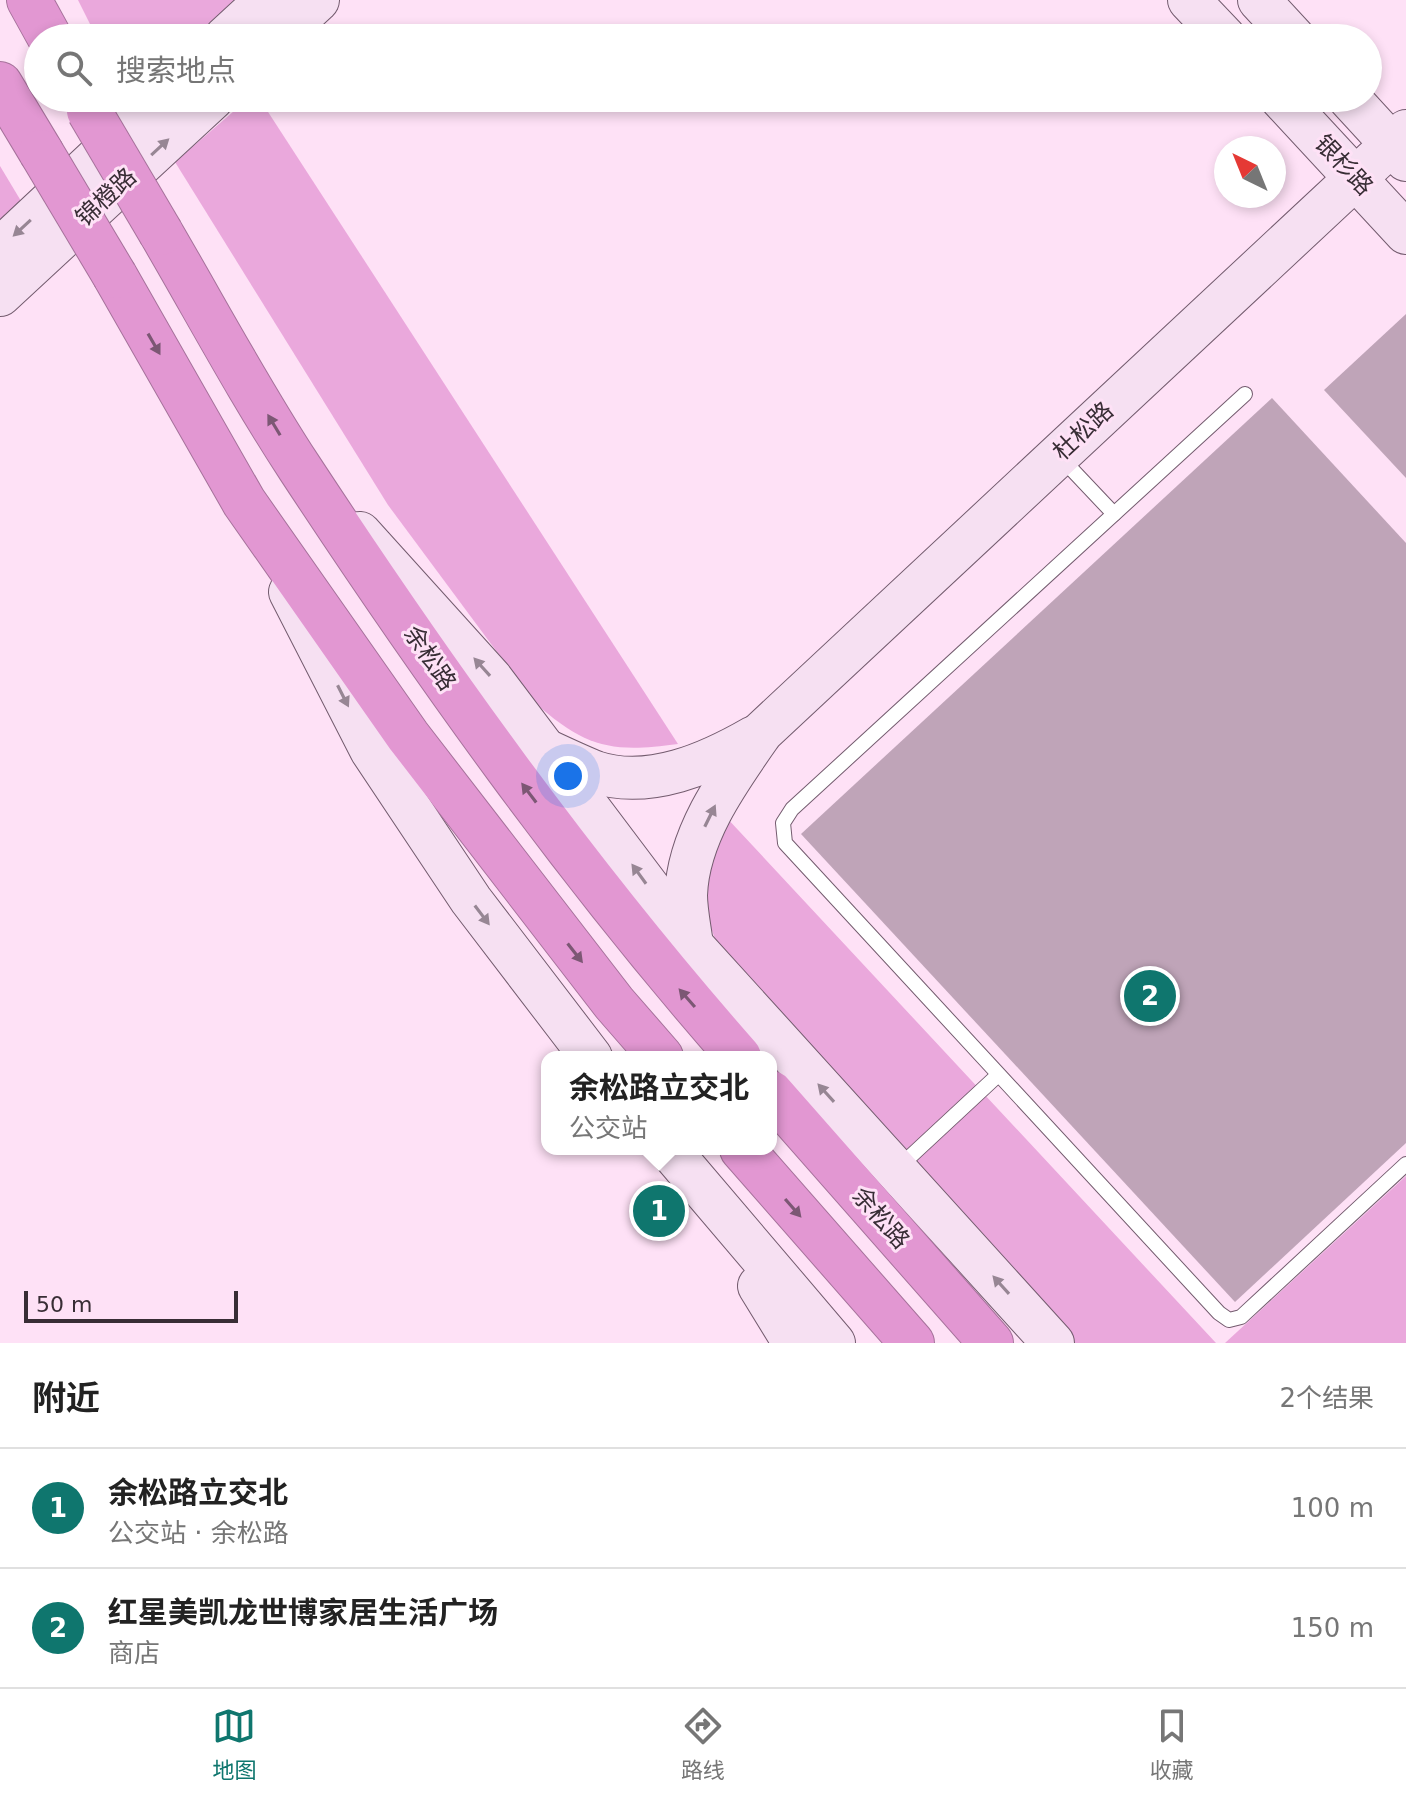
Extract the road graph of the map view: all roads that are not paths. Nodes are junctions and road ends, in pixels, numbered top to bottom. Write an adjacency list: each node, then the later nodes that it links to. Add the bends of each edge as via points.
1 (266, 0): 5 (main road)
2 (318, 0): 6 (main road)
3 (1189, 0): 7 (main road)
4 (1259, 0): 8 (main road)
5 (240, 24)
6 (292, 24)
7 (1212, 24)
8 (1281, 24)
9 (0, 84): 23 (highway, one-way to 23, bridge)
10 (91, 112): 22 (highway, 余松路, one-way to 10, bridge)
11 (146, 112): 18 (main road, 锦橙路, one-way to 18)
12 (198, 112): 19 (main road, 锦橙路, one-way to 12)
13 (1294, 112): 16 (main road, 银杉路)
14 (1364, 112): 15 (main road, 银杉路)
15 (1401, 145): 16 (main road, 杜松路)
16 (1355, 177): 17 (main road, 银杉路); 21 (main road, 杜松路)
17 (1406, 233)
18 (0, 249)
19 (0, 295)
20 (1245, 394): 24 (lane)
21 (1058, 455): 24 (lane); 25 (main road, 杜松路)
22 (298, 465): 26 (main road, one-way to 22, via 491,678); 30 (highway, 余松路, one-way to 22, via 660,967 458,699)
23 (244, 502): 28 (main road, one-way to 28, via 371,750 471,900); 29 (highway, one-way to 29, via 408,736)
24 (1114, 514): 31 (lane, via 792,809 783,823 785,843)
25 (762, 732): 26 (main road, via 703,763 638,776 598,773); 27 (main road, one-way to 25, via 686,895 693,858 708,818)
26 (550, 752): 27 (main road, one-way to 26)
27 (692, 945): 36 (main road, one-way to 27)
28 (586, 1051)
29 (656, 1051)
30 (734, 1051)
31 (998, 1075): 35 (lane, via 1229,1320 1241,1317); 36 (lane)
32 (777, 1100): 40 (highway, 余松路)
33 (747, 1155): 39 (highway, one-way to 39)
34 (679, 1161): 37 (main road); 38 (main road)
35 (1406, 1164)
36 (896, 1170): 41 (main road, one-way to 36)
37 (794, 1343)
38 (834, 1343)
39 (912, 1343)
40 (991, 1343)
41 (1053, 1343)

